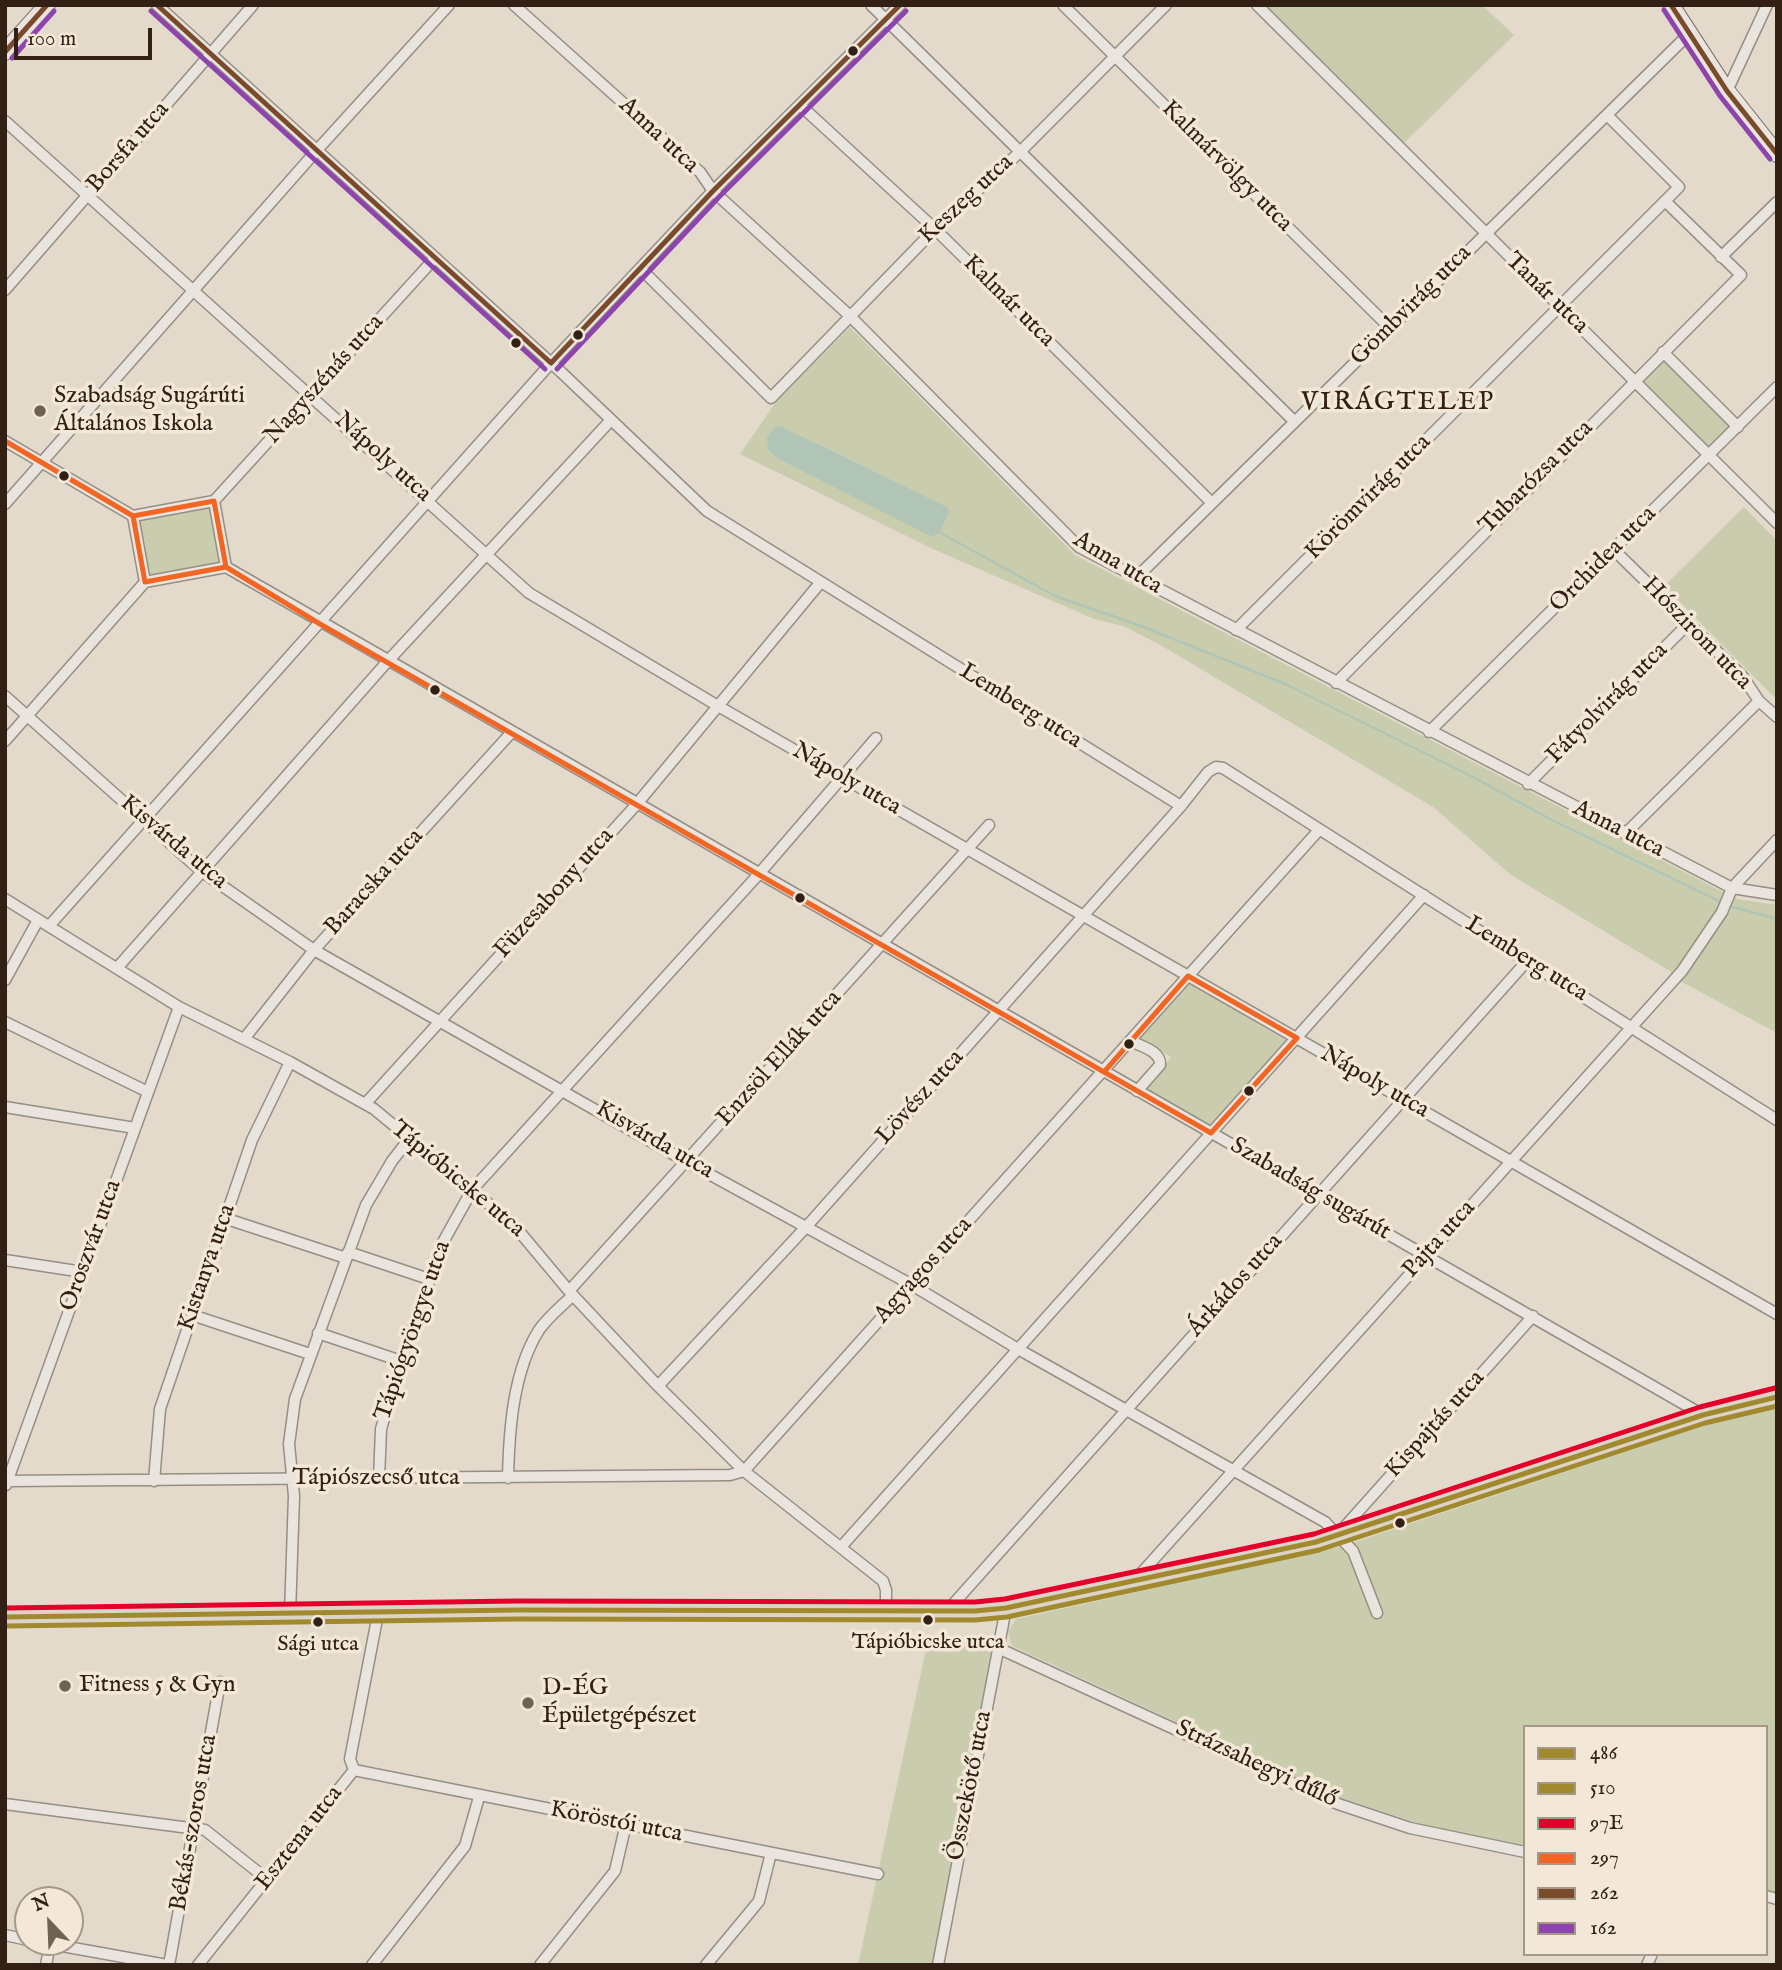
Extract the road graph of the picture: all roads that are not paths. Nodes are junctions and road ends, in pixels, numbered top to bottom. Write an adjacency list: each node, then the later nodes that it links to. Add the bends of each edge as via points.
1 (47, 5): 15 (main road)
2 (157, 5): 16 (street, Lemberg utca)
3 (253, 5): 16 (street, Borsfa utca)
4 (449, 5): 22 (street)
5 (514, 5): 25 (street, Anna utca, via 699,172)
6 (871, 5): 13 (street)
7 (900, 5): 13 (street)
8 (1062, 5): 17 (street, Kalmárvölgy utca)
9 (1166, 5): 17 (street, Keszeg utca)
10 (1256, 5): 30 (street, Tanár utca)
11 (1671, 5): 14 (main road)
12 (1767, 5): 18 (street)
13 (887, 19): 19 (street); 23 (street)
14 (1689, 34): 18 (main road); 20 (street, Gömbvirág utca)
15 (7, 46)
16 (210, 54): 22 (street, Lemberg utca); 26 (street, Borsfa utca)
17 (1115, 57): 23 (street, Keszeg utca); 38 (street, Kalmárvölgy utca)
18 (1727, 91): 24 (main road)
19 (800, 105): 25 (street); 29 (street, Kalmár utca)
20 (1606, 115): 27 (street, Körömvirág utca, via 1679,187); 30 (street, Gömbvirág utca)
21 (5, 121): 26 (street, Nápoly utca)
22 (318, 149): 32 (street, Lemberg utca); 34 (street)
23 (1020, 152): 29 (street, Keszeg utca); 45 (street)
24 (1777, 154)
25 (713, 191): 33 (street); 37 (street, Anna utca)
26 (88, 195): 34 (street, Nápoly utca); 35 (street, Borsfa utca)
27 (1666, 202): 31 (street); 36 (street, Körömvirág utca)
28 (1777, 202): 31 (street)
29 (934, 229): 37 (street, Keszeg utca); 52 (street, Kalmár utca)
30 (1485, 234): 36 (street, Tanár utca); 38 (street, Gömbvirág utca)
31 (1721, 257): 39 (street, Tubarózsa utca, via 1741,275)
32 (436, 258): 40 (street, Lemberg utca); 43 (street, Nagyszénás utca)
33 (642, 270): 37 (street, Keszeg utca, via 771,398); 40 (street)
34 (194, 289): 43 (street, Nápoly utca); 49 (street)
35 (5, 290)
36 (1562, 308): 41 (street, Tanár utca); 64 (street, Körömvirág utca)
37 (850, 316): 59 (street, Anna utca, via 1079,547)
38 (1390, 328): 45 (street, Gömbvirág utca)
39 (1663, 352): 41 (street, Tubarózsa utca); 46 (street)
40 (551, 363): 44 (street, Lemberg utca); 51 (street)
41 (1634, 379): 48 (street, Tanár utca); 66 (street, Tubarózsa utca)
42 (1777, 387): 46 (street, Orchidea utca)
43 (312, 394): 50 (street, Nagyszénás utca); 51 (street, Nápoly utca)
44 (610, 421): 57 (street); 61 (street, Lemberg utca, via 707,511)
45 (1294, 421): 52 (street, Gömbvirág utca)
46 (1738, 428): 48 (street, Orchidea utca)
47 (5, 441): 49 (street)
48 (1710, 455): 55 (street, Tanár utca); 56 (street, Orchidea utca)
49 (43, 463): 53 (street); 54 (street)
50 (214, 501): 54 (street); 58 (street)
51 (429, 501): 57 (street, Nápoly utca); 62 (street)
52 (1212, 503): 59 (street, Gömbvirág utca)
53 (5, 504)
54 (133, 516): 60 (street)
55 (1777, 523)
56 (1615, 551): 63 (street, Hószirom utca); 72 (street, Orchidea utca)
57 (487, 554): 65 (street); 69 (street, Nápoly utca, via 529,593)
58 (226, 568): 60 (street); 62 (street, Szabadság sugárút)
59 (1136, 578): 64 (street, Anna utca)
60 (145, 582): 70 (street)
61 (820, 583): 69 (street, Füzesabony utca); 79 (street, Lemberg utca)
62 (320, 624): 65 (street, Szabadság sugárút); 80 (street)
63 (1688, 624): 68 (street, Hószirom utca, via 1743,677); 77 (street, Fátyolvirág utca)
64 (1236, 630): 66 (street, Anna utca)
65 (387, 662): 73 (street, Szabadság sugárút); 86 (street)
66 (1336, 683): 72 (street, Anna utca)
67 (5, 696): 70 (street, Kisvárda utca)
68 (1759, 701): 71 (street, Hószirom utca); 83 (street)
69 (718, 706): 76 (street, Nápoly utca); 78 (street, Füzesabony utca)
70 (27, 715): 75 (street); 80 (street, Kisvárda utca)
71 (1777, 718)
72 (1429, 732): 77 (street, Anna utca)
73 (511, 733): 78 (street, Szabadság sugárút); 96 (street, Baracska utca)
74 (876, 738): 76 (street, Tápiógyörgye utca)
75 (5, 741)
76 (843, 778): 85 (street, Nápoly utca); 87 (street, Tápiógyörgye utca)
77 (1528, 784): 83 (street, Anna utca)
78 (636, 805): 87 (street, Szabadság sugárút); 103 (street, Füzesabony utca)
79 (1181, 806): 82 (street, Lemberg utca, via 1208,772 1223,768); 92 (street, Lövész utca)
80 (146, 821): 86 (street, Kisvárda utca); 94 (street)
81 (989, 825): 85 (street, Enzsöl Ellák utca)
82 (1320, 830): 89 (street, Lemberg utca); 99 (street)
83 (1625, 834): 88 (street, Anna utca)
84 (1777, 840): 88 (street, Pajta utca)
85 (967, 849): 92 (street, Nápoly utca); 95 (street, Enzsöl Ellák utca)
86 (201, 870): 96 (street, Kisvárda utca); 98 (street)
87 (758, 875): 95 (street, Szabadság sugárút); 111 (street, Tápiógyörgye utca)
88 (1732, 889): 90 (street, Anna utca); 105 (street, Pajta utca, via 1682,971)
89 (1424, 895): 97 (street, Lemberg utca); 106 (street)
90 (1777, 895)
91 (5, 899): 93 (street, Tápióbicske utca)
92 (1083, 916): 99 (street, Nápoly utca); 102 (street, Lövész utca)
93 (38, 920): 94 (street, Tápióbicske utca); 100 (street)
94 (49, 926): 98 (street, Tápióbicske utca)
95 (882, 945): 102 (street, Szabadság sugárút); 122 (street, Enzsöl Ellák utca)
96 (314, 950): 103 (street, Kisvárda utca); 107 (street, Baracska utca)
97 (1527, 961): 105 (street, Lemberg utca); 114 (street, Árkádos utca)
98 (117, 968): 101 (street, Tápióbicske utca)
99 (1188, 976): 106 (street, Nápoly utca); 108 (street)
100 (5, 980)
101 (179, 1007): 107 (street, Tápióbicske utca); 113 (street, Oroszvár utca)
102 (998, 1011): 110 (street, Szabadság sugárút); 126 (street, Lövész utca)
103 (440, 1021): 111 (street, Kisvárda utca); 115 (street, Füzesabony utca)
104 (5, 1022): 113 (street)
105 (1632, 1027): 117 (street, Lemberg utca); 121 (street, Pajta utca)
106 (1297, 1038): 114 (street, Nápoly utca); 119 (street)
107 (244, 1039): 109 (street, Tápióbicske utca)
108 (1127, 1045): 110 (street, Agyagos utca); 112 (street, via 1161,1060)
109 (290, 1062): 115 (street, Tápióbicske utca); 125 (street, Kistanya utca, via 252,1140)
110 (1104, 1072): 112 (street, Szabadság sugárút); 132 (street, Agyagos utca)
111 (565, 1090): 122 (street, Kisvárda utca); 123 (street, Tápiógyörgye utca)
112 (1137, 1091): 119 (street, Szabadság sugárút)
113 (148, 1092): 118 (street, Oroszvár utca)
114 (1403, 1100): 121 (street, Nápoly utca); 124 (street, Árkádos utca)
115 (365, 1104): 120 (street, Tápióbicske utca)
116 (5, 1107): 118 (street)
117 (1777, 1120)
118 (135, 1128): 130 (street, Oroszvár utca)
119 (1211, 1133): 124 (street, Szabadság sugárút); 138 (street)
120 (409, 1139): 123 (street, Tápióbicske utca); 127 (street, via 378,1182)
121 (1511, 1161): 128 (street, Pajta utca); 134 (street, Nápoly utca)
122 (687, 1162): 126 (street, Kisvárda utca); 133 (street, Enzsöl Ellák utca)
123 (472, 1190): 131 (street, Tápiógyörgye utca, via 453,1221); 133 (street, Tápióbicske utca, via 525,1236)
124 (1319, 1195): 128 (street, Szabadság sugárút); 143 (street, Árkádos utca)
125 (225, 1219): 127 (street); 135 (street, Kistanya utca)
126 (807, 1226): 132 (street, Kisvárda utca); 141 (street, Lövész utca)
127 (347, 1255): 131 (street); 137 (street)
128 (1427, 1256): 136 (street, Szabadság sugárút); 145 (street, Pajta utca)
129 (5, 1260): 130 (street)
130 (83, 1272): 151 (street, Oroszvár utca)
131 (429, 1279): 140 (street, Tápiógyörgye utca)
132 (912, 1285): 138 (street, Kisvárda utca); 146 (street, Agyagos utca)
133 (571, 1293): 141 (street, Tápióbicske utca); 147 (street, Enzsöl Ellák utca, via 535,1338 511,1411)
134 (1777, 1314)
135 (192, 1315): 139 (street); 150 (street, Kistanya utca, via 160,1409)
136 (1533, 1316): 144 (street, Szabadság sugárút); 152 (street, Kispajtás utca)
137 (318, 1333): 139 (street); 140 (street)
138 (1018, 1349): 143 (street, Kisvárda utca); 153 (street)
139 (310, 1354): 149 (street, via 290,1421)
140 (401, 1361): 148 (street, Tápiógyörgye utca, via 381,1429)
141 (658, 1386): 146 (street, Tápióbicske utca)
142 (1777, 1397): 144 (main road)
143 (1124, 1410): 145 (street, Kisvárda utca); 157 (street, Árkádos utca)
144 (1703, 1415): 152 (main road)
145 (1233, 1470): 152 (street, Kisvárda utca, via 1319,1518); 154 (street, Pajta utca)
146 (744, 1471): 147 (street, Tápiószecső utca, via 730,1475); 153 (street, Tápióbicske utca)
147 (508, 1478): 148 (street, Tápiószecső utca)
148 (379, 1479): 149 (street, Tápiószecső utca)
149 (290, 1480): 150 (street, Tápiószecső utca); 158 (street, via 294,1496)
150 (154, 1481): 151 (street, Tápiószecső utca)
151 (6, 1483)
152 (1338, 1535): 154 (main road); 160 (street, Kisvárda utca, via 1353,1551)
153 (841, 1547): 156 (street, Tápióbicske utca, via 883,1581)
154 (1133, 1582): 155 (main road)
155 (1006, 1608): 157 (main road); 162 (street, Összekötő utca)
156 (886, 1611): 157 (main road); 159 (main road)
157 (947, 1611)
158 (290, 1614): 159 (main road); 161 (main road)
159 (378, 1614): 164 (street, Esztena utca, via 350,1759)
160 (1377, 1614)
161 (5, 1617)
162 (998, 1648): 169 (street, Strázsahegyi dűlő, via 1338,1804 1410,1829); 179 (street, Összekötő utca)
163 (220, 1682): 168 (street, Békás-szoros utca)
164 (354, 1770): 165 (street, Köröstói utca); 172 (street, Esztena utca)
165 (479, 1797): 167 (street, Köröstói utca); 176 (street, via 465,1846)
166 (5, 1804): 168 (street)
167 (626, 1824): 170 (street, Köröstói utca); 177 (street, via 615,1871)
168 (195, 1828): 172 (street, via 205,1830); 174 (street, Békás-szoros utca)
169 (1523, 1852)
170 (771, 1853): 171 (street, Köröstói utca); 178 (street, via 759,1901)
171 (878, 1874)
172 (268, 1880): 175 (street, Esztena utca)
173 (84, 1950): 174 (street)
174 (168, 1965)
175 (198, 1965)
176 (372, 1965)
177 (540, 1965)
178 (706, 1965)
179 (938, 1965)

